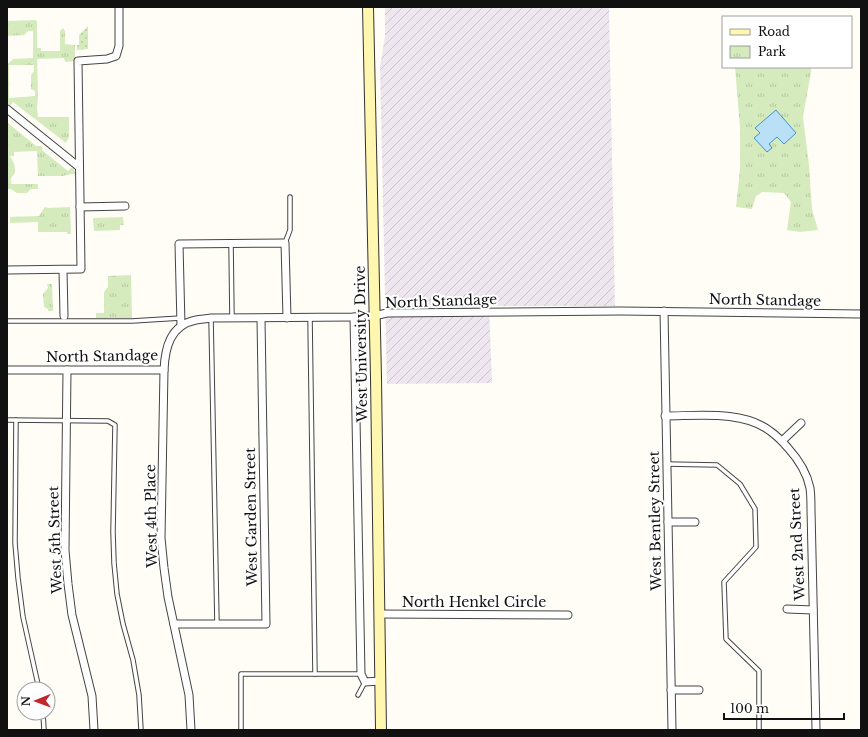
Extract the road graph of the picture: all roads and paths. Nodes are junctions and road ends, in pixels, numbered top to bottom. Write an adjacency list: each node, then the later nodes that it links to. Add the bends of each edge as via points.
1 (119, 7): 4 (street, via 119,46 116,56 107,60 78,61)
2 (368, 7): 15 (main road, West University Drive)
3 (7, 109): 4 (street)
4 (79, 167): 7 (street)
5 (290, 197): 9 (lane, via 290,230)
6 (125, 206): 7 (street)
7 (80, 207): 11 (street, via 81,269)
8 (231, 243): 9 (street); 18 (lane); 23 (street, via 179,244)
9 (285, 243): 19 (street)
10 (7, 270): 11 (street)
11 (63, 270): 14 (street)
12 (664, 311): 13 (street, North Standage); 15 (street, North Standage); 27 (street, West Bentley Street)
13 (861, 314)
14 (64, 316)
15 (374, 316): 16 (street, North Standage); 38 (main road, West University Drive)
16 (354, 317): 20 (street, North Standage); 43 (street, West University Drive)
17 (211, 318): 18 (street, North Standage); 23 (street, North Standage); 41 (lane)
18 (232, 318): 21 (street, North Standage)
19 (286, 318): 20 (street, North Standage); 21 (street, North Standage)
20 (310, 318): 42 (lane)
21 (261, 319): 41 (street, West Garden Street, via 266,624)
22 (7, 321): 23 (lane)
23 (181, 321): 26 (street, North Standage, via 169,340)
24 (7, 370): 25 (street, North Standage)
25 (67, 370): 26 (street, North Standage); 30 (street, West 5th Street)
26 (164, 370): 40 (street, West 4th Place, via 161,538)
27 (665, 416): 32 (street, West 2nd Street, via 735,417 770,430); 33 (street, West Bentley Street)
28 (7, 420): 29 (lane)
29 (16, 420): 30 (lane); 44 (lane, via 17,571 23,617)
30 (66, 421): 50 (street, West 5th Street, via 68,584 72,615 92,696); 51 (lane, via 108,421 114,425 114,563 123,624 140,695)
31 (800, 423): 32 (street)
32 (782, 441): 37 (street, West 2nd Street, via 803,468 810,488)
33 (666, 464): 34 (street, West Bentley Street); 56 (lane, via 717,465 740,484 755,509 756,547 724,582 726,639 759,671)
34 (668, 522): 35 (street); 47 (street, West Bentley Street)
35 (695, 522)
36 (787, 610): 37 (street)
37 (813, 610): 57 (street, West 2nd Street)
38 (379, 614): 39 (street, North Henkel Circle); 45 (main road, West University Drive)
39 (568, 615)
40 (174, 624): 41 (street, West Garden Street); 52 (street, West 4th Place, via 189,694)
41 (217, 624)
42 (315, 674): 43 (lane); 53 (lane, via 241,674)
43 (361, 674): 46 (street, West University Drive)
44 (37, 681)
45 (380, 681): 46 (street); 54 (main road, West University Drive)
46 (365, 682): 49 (lane)
47 (671, 690): 48 (street); 55 (street, West Bentley Street)
48 (699, 690)
49 (358, 695)
50 (94, 730)
51 (141, 730)
52 (191, 730)
53 (241, 730)
54 (381, 730)
55 (672, 730)
56 (760, 730)
57 (816, 730)

